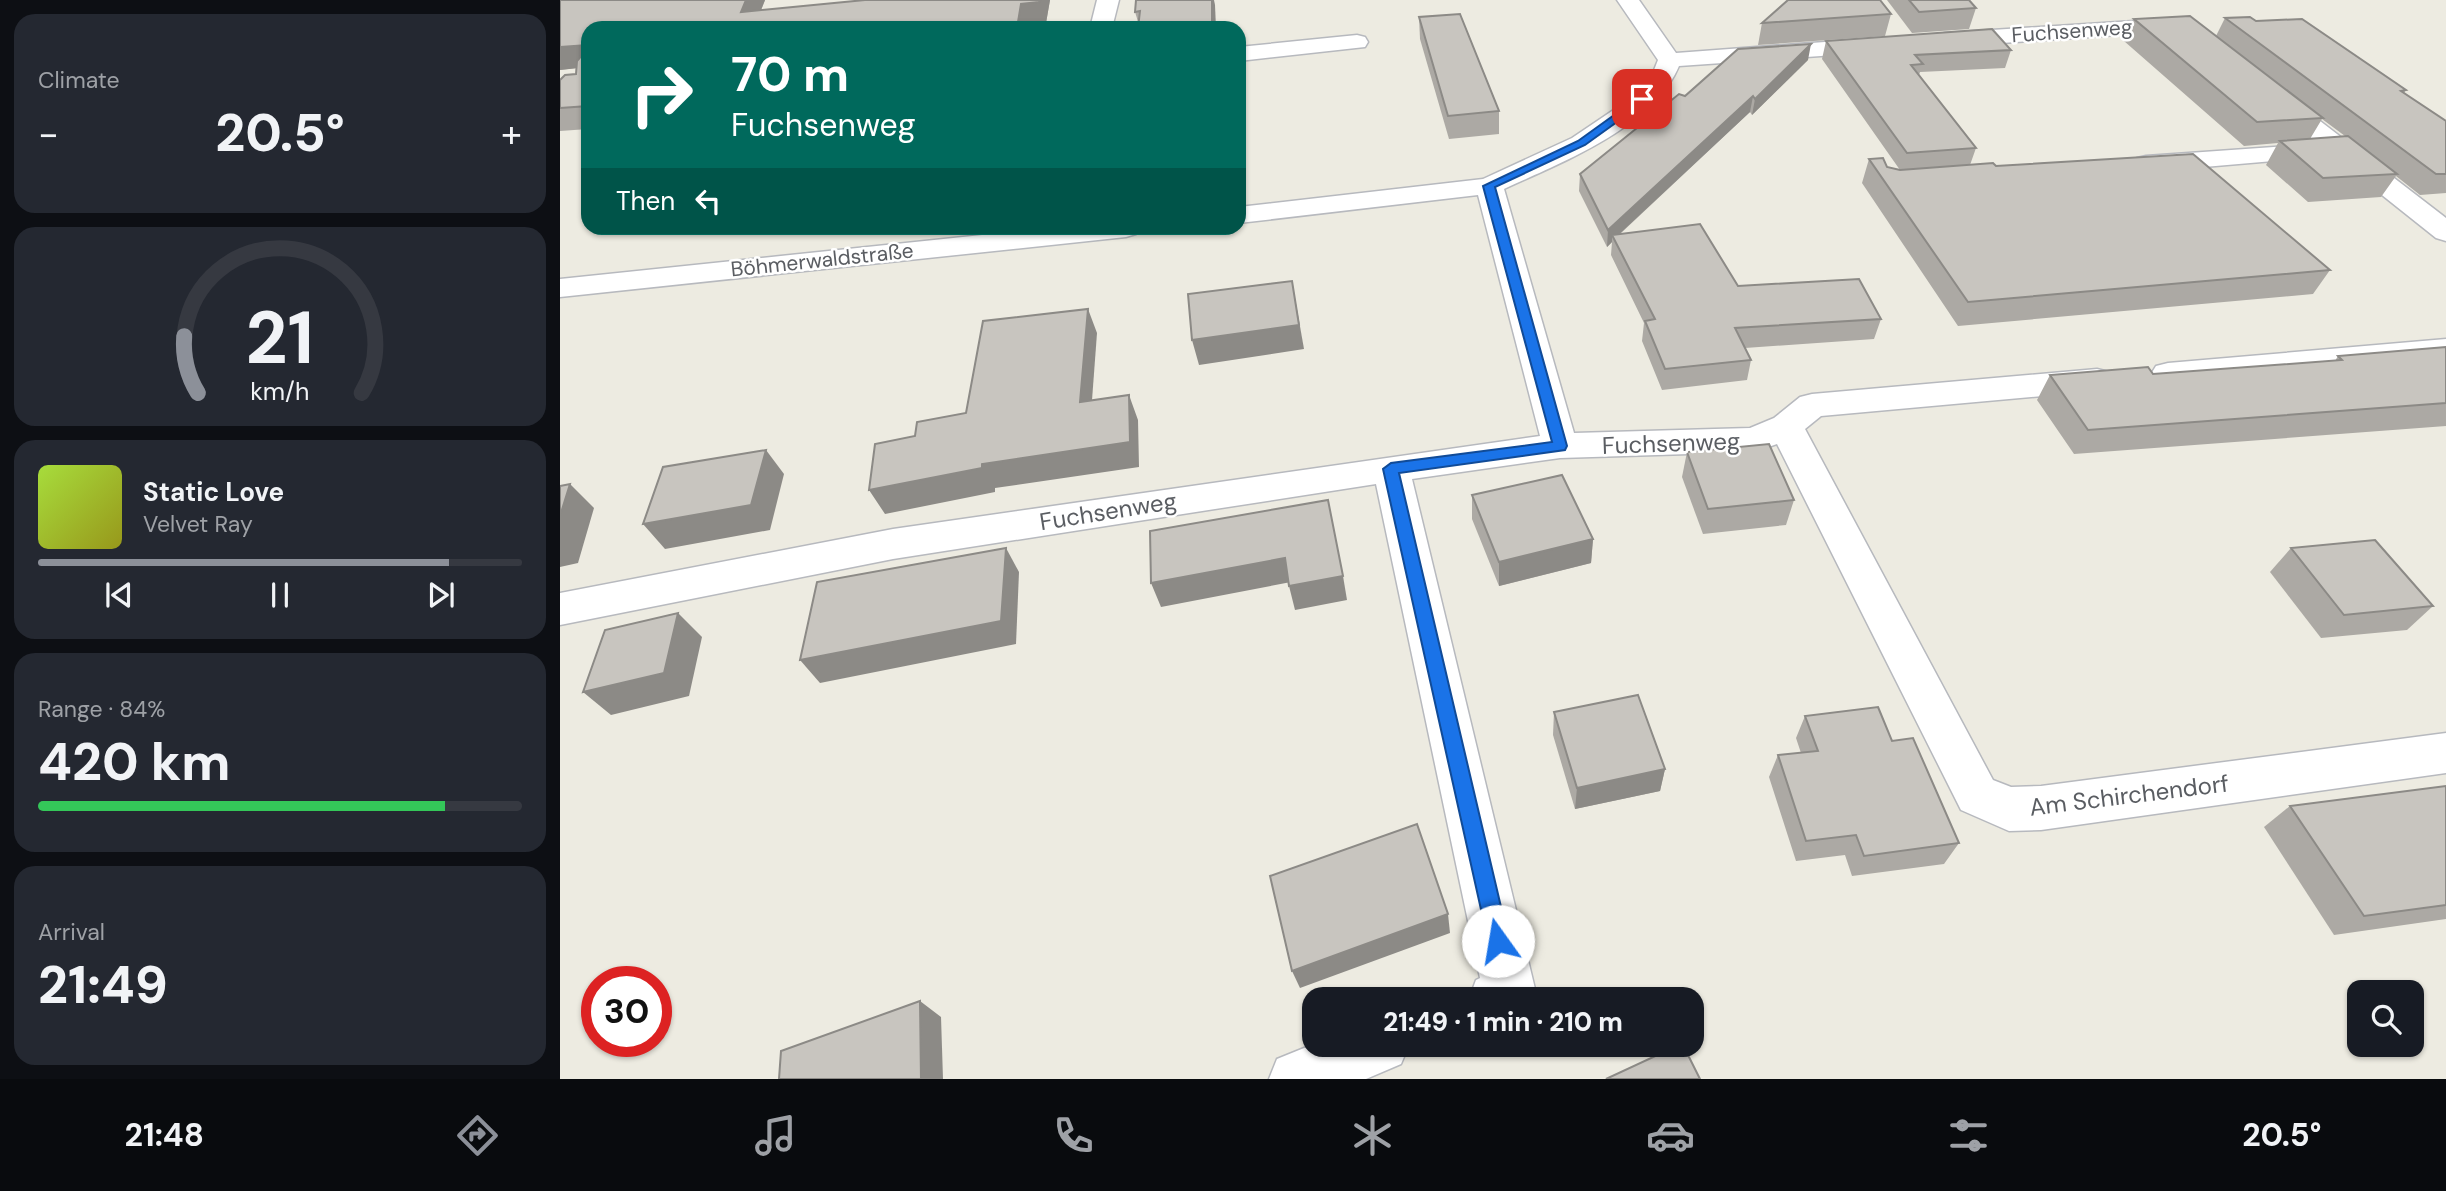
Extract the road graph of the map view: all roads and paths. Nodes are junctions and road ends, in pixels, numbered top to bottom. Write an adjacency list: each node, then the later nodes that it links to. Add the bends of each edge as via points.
1 (1108, 0): 4 (street)
2 (1628, 0): 9 (street)
3 (2122, 9): 5 (street)
4 (1103, 21)
5 (2144, 26): 6 (street, Fuchsenweg, via 2180,24); 9 (street, Fuchsenweg)
6 (2201, 41)
7 (1357, 43): 8 (street)
8 (1246, 53)
9 (1671, 60): 13 (street, via 1660,83 1624,114 1581,143)
10 (2255, 83): 11 (street)
11 (2342, 149): 12 (street); 15 (street)
12 (2124, 166)
13 (1489, 186): 14 (street); 20 (street)
14 (1246, 214)
15 (2446, 232)
16 (1035, 235): 17 (street, Böhmerwaldstraße)
17 (560, 288)
18 (2446, 349): 19 (street, Fuchsenweg, via 1812,405)
19 (1786, 426): 20 (street, Fuchsenweg, via 1754,440); 23 (street, Am Schirchendorf, via 1977,794 2009,809 2041,808)
20 (1560, 446): 21 (street, Fuchsenweg)
21 (1391, 469): 22 (street, Fuchsenweg, via 893,544); 24 (street)
22 (560, 609)
23 (2446, 753)
24 (1509, 987)
25 (1352, 1057): 26 (street)
26 (1297, 1079)

